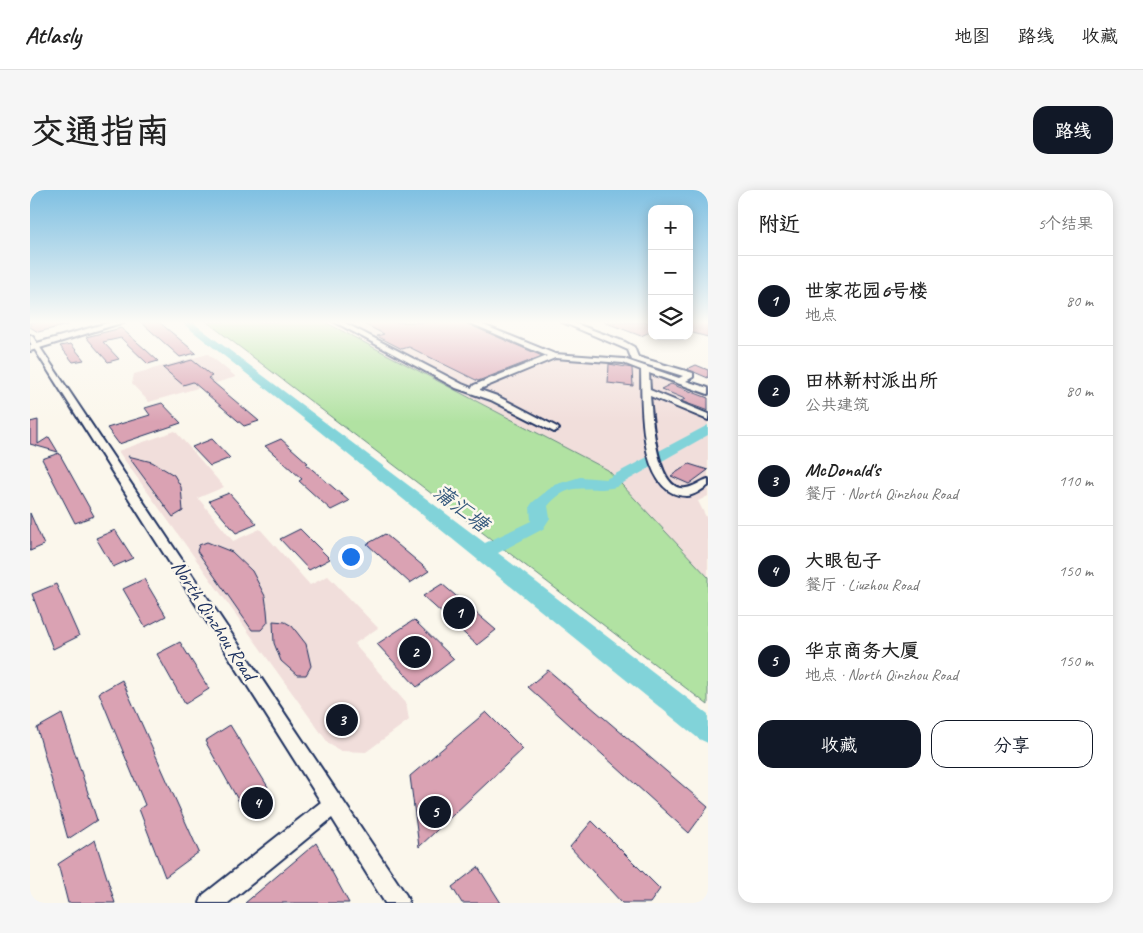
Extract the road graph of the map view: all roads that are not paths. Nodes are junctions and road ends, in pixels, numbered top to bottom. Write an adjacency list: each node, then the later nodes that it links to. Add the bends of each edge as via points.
1 (39, 355): 13 (street, North Qinzhou Road)
2 (401, 355): 7 (street)
3 (634, 355): 6 (street, via 690,375)
4 (554, 356): 5 (street, via 624,361); 7 (street, via 477,387)
5 (645, 368): 6 (street); 9 (street)
6 (680, 381): 8 (street)
7 (475, 391): 11 (street)
8 (708, 391)
9 (647, 392): 10 (street); 12 (street, via 653,459 662,482 678,492 695,492)
10 (708, 418)
11 (554, 429)
12 (706, 480)
13 (333, 804): 14 (street); 15 (street, North Qinzhou Road)
14 (211, 903)
15 (398, 903)

